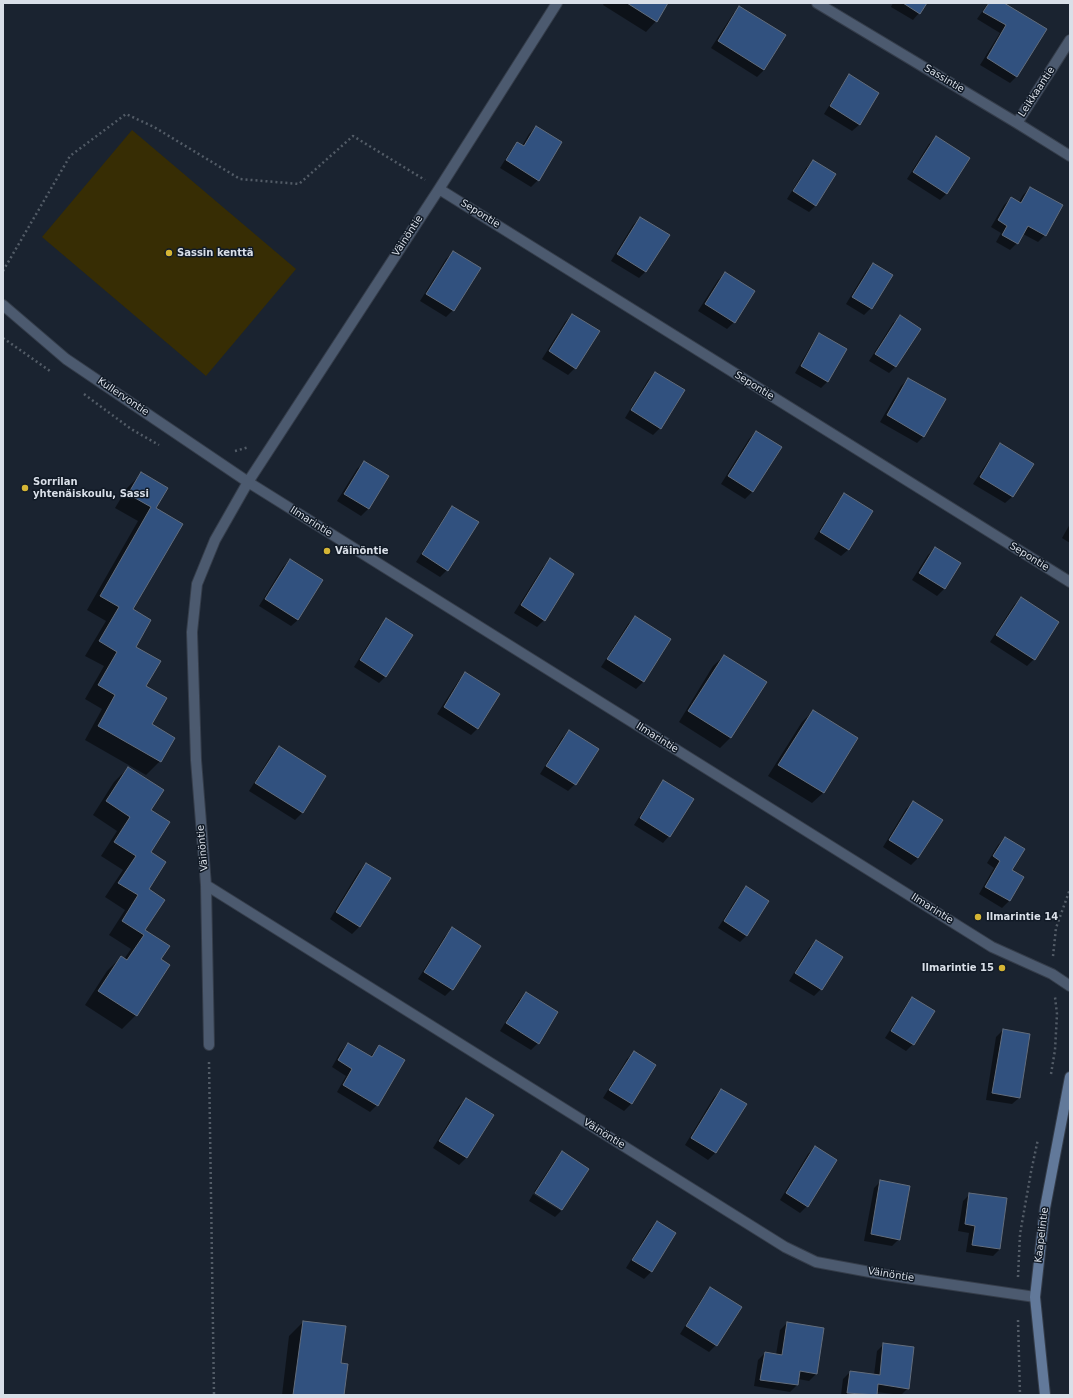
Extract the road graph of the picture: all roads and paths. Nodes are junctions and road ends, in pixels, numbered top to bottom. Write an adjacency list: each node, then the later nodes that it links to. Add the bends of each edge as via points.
1 (557, 3): 6 (street, Väinöntie)
2 (816, 3): 4 (street, Sassintie)
3 (1070, 40): 4 (street, Leikkaantie)
4 (1018, 123): 5 (street, Sassintie)
5 (1070, 156)
6 (439, 189): 7 (path, via 353,136 299,184 240,179 154,127 126,114 70,156); 11 (street, Väinöntie); 12 (street, Sepontie)
7 (3, 271)
8 (3, 305): 10 (street, Kullervontie, via 66,358)
9 (253, 444): 10 (path, via 234,452 223,447)
10 (216, 460): 11 (street, Kullervontie)
11 (248, 482): 13 (street, Väinöntie, via 215,540 197,584 192,632 195,738); 15 (street, Ilmarintie, via 992,947)
12 (1070, 582)
13 (206, 885): 17 (street, Väinöntie); 21 (street, Väinöntie, via 786,1247 816,1262)
14 (1070, 889): 15 (path, via 1056,928)
15 (1052, 974): 16 (street, Ilmarintie); 19 (path, via 1057,1014)
16 (1070, 986)
17 (209, 1045): 23 (path)
18 (1070, 1077): 22 (street, Kaapelintie, via 1045,1208)
19 (1050, 1081)
20 (1040, 1134): 21 (path, via 1020,1234)
21 (1017, 1294): 22 (street, Väinöntie); 24 (path)
22 (1035, 1297): 25 (street, Kaapelintie)
23 (214, 1395)
24 (1020, 1395)
25 (1045, 1395)

